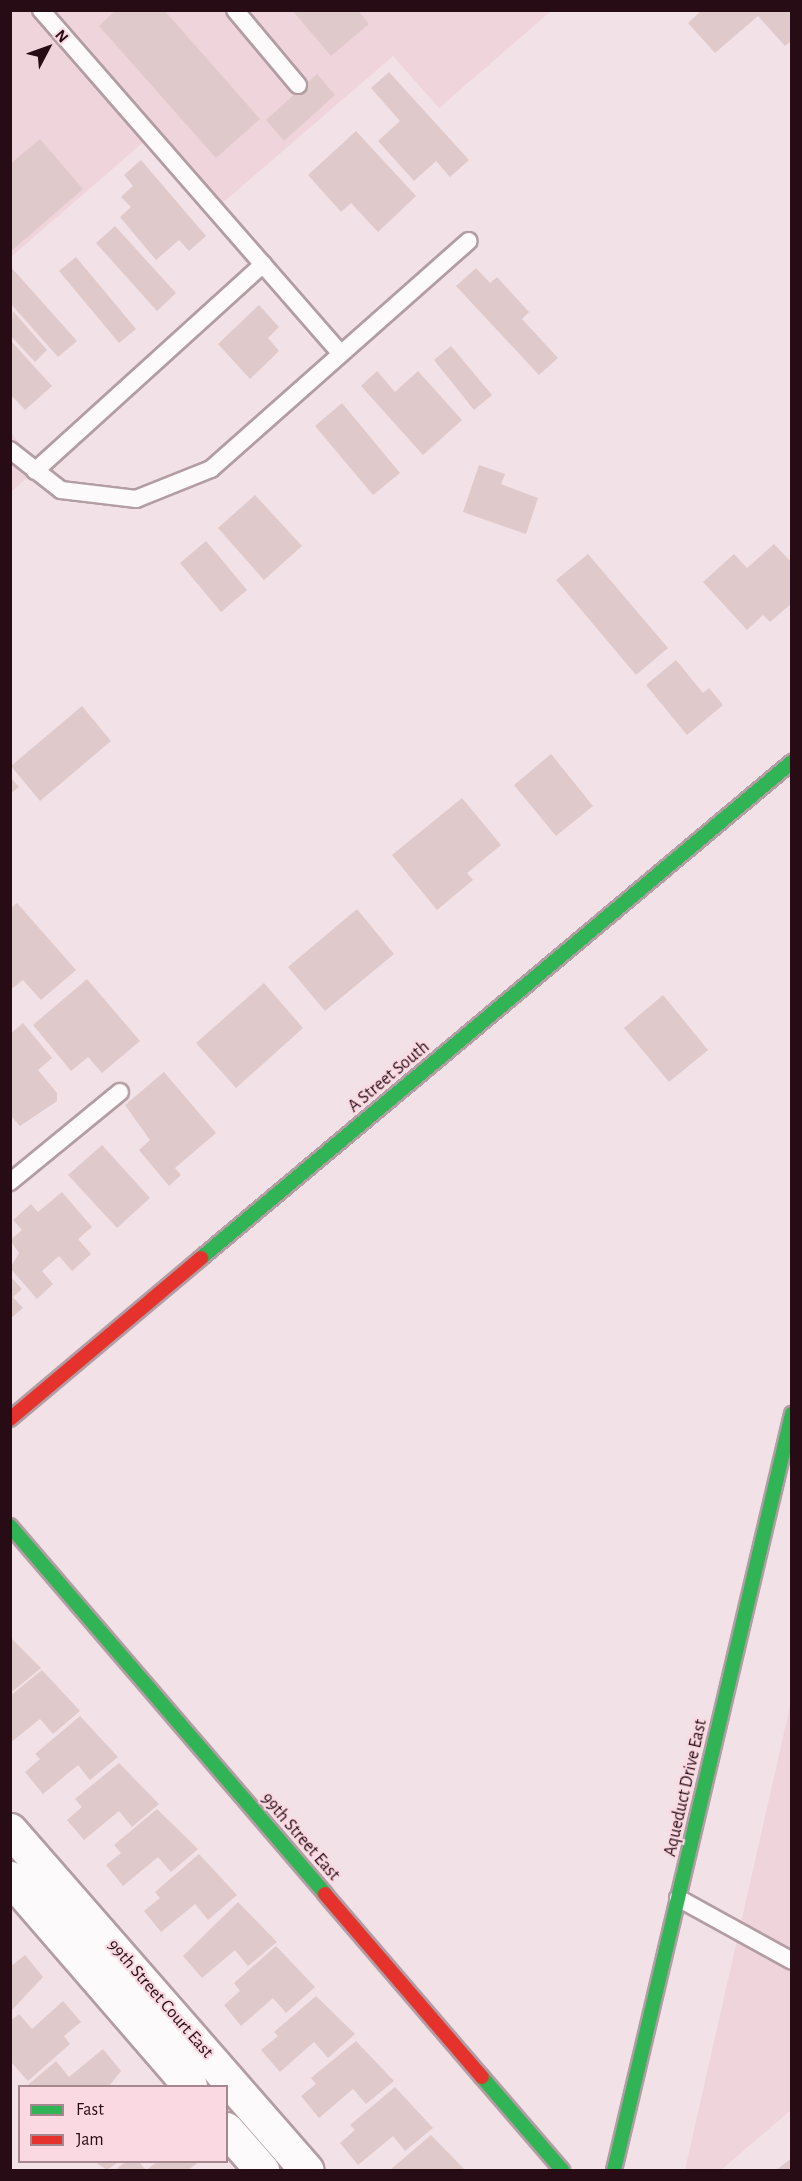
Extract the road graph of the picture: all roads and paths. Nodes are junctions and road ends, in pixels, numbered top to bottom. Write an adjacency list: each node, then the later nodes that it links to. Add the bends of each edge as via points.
1 (41, 10): 5 (lane)
2 (235, 10): 3 (lane)
3 (298, 85)
4 (469, 241): 6 (lane)
5 (263, 264): 6 (lane); 8 (lane)
6 (341, 354): 8 (lane, via 211,469 136,499 61,490)
7 (10, 450): 8 (lane)
8 (35, 471)
9 (792, 762): 13 (street, A Street South)
10 (120, 1092): 11 (lane)
11 (10, 1182)
12 (792, 1414): 17 (street, Aqueduct Drive East)
13 (10, 1419)
14 (10, 1526): 23 (street, 99th Street East)
15 (10, 1830): 22 (street, 99th Street Court East)
16 (10, 1878): 19 (street, 99th Street Court East)
17 (678, 1898): 18 (lane); 24 (street, Aqueduct Drive East)
18 (792, 1961)
19 (189, 2085)
20 (228, 2131): 21 (street)
21 (262, 2170)
22 (307, 2170)
23 (561, 2170)
24 (614, 2170)

